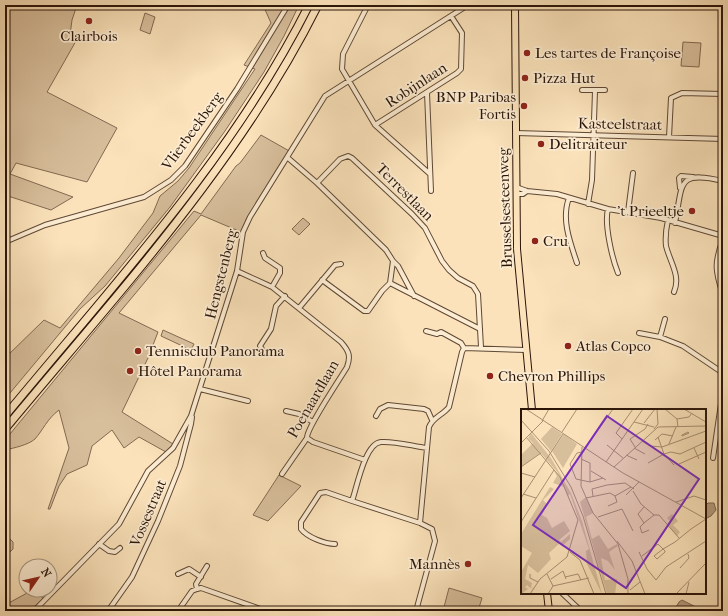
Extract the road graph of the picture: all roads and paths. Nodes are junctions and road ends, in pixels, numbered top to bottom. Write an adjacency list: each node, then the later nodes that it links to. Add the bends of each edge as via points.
1 (288, 5): 37 (street, Vlierbeekberg, via 237,89 185,166 174,178 144,197 45,225)
2 (308, 5): 67 (highway, via 261,88 211,163 166,222)
3 (318, 5): 72 (highway, via 268,94 217,169)
4 (368, 5): 8 (street, via 343,54 342,69)
5 (468, 5): 7 (street, Hengstenberg)
6 (515, 5): 15 (main road, Brusselsesteenweg)
7 (451, 16): 8 (street, Hengstenberg); 12 (street, Robijnlaan, via 462,33 461,69)
8 (348, 81): 14 (street); 19 (street, Hengstenberg, via 325,96)
9 (582, 90): 11 (street)
10 (605, 90): 11 (street)
11 (595, 91): 16 (street)
12 (427, 93): 14 (street, Robijnlaan); 20 (street)
13 (723, 94): 17 (street, via 682,92 671,98)
14 (375, 125): 21 (street)
15 (516, 133): 16 (street, Kasteelstraat); 26 (main road, Brusselsesteenweg)
16 (593, 135): 17 (street, Kasteelstraat); 31 (street, via 592,180)
17 (669, 137): 18 (street, Kasteelstraat)
18 (723, 139)
19 (288, 158): 25 (street); 42 (street, Hengstenberg, via 243,232)
20 (430, 162): 21 (street); 23 (street)
21 (422, 168): 23 (street)
22 (633, 173): 33 (street)
23 (430, 174): 27 (street)
24 (723, 181): 35 (street, via 694,177 687,179 680,189)
25 (317, 183): 39 (street, via 376,239); 53 (street, Terrestlaan, via 340,159 348,156 352,158 426,228 442,261 450,270 476,289)
26 (516, 187): 28 (street); 29 (main road, Brusselsesteenweg)
27 (431, 191)
28 (527, 191): 29 (street); 30 (street)
29 (516, 194): 59 (main road, Brusselsesteenweg, via 517,249)
30 (569, 198): 31 (street); 40 (street, via 566,204 566,221)
31 (588, 204): 32 (street)
32 (608, 209): 33 (street); 43 (street, via 610,239)
33 (628, 212): 34 (street)
34 (668, 220): 35 (street); 47 (street, via 665,234 666,246 676,275 677,284)
35 (675, 223): 36 (street)
36 (723, 237): 48 (street, via 716,257)
37 (5, 242)
38 (263, 253): 46 (street, via 265,258 280,268)
39 (392, 261): 45 (street); 50 (street, via 398,266)
40 (577, 263)
41 (341, 264): 44 (street, via 335,265)
42 (237, 271): 46 (street, Poenaardlaan); 62 (street, Hengstenberg)
43 (618, 273)
44 (322, 280): 45 (street, via 364,311 368,311); 51 (street)
45 (390, 283): 50 (street)
46 (272, 287): 49 (street, Poenaardlaan)
47 (674, 292)
48 (723, 295)
49 (285, 296): 51 (street, Poenaardlaan); 60 (street, via 276,306 271,329 260,346)
50 (415, 297): 53 (street)
51 (299, 308): 71 (street, Poenaardlaan, via 341,342 349,352 350,360)
52 (665, 319): 56 (street)
53 (480, 329): 57 (street, Terrestlaan)
54 (426, 331): 58 (street, via 437,334 441,332 461,343)
55 (639, 333): 56 (street)
56 (660, 337): 61 (street, via 683,346)
57 (481, 347): 58 (street); 59 (street)
58 (464, 348): 70 (street, via 449,407)
59 (526, 350): 65 (main road, Brusselsesteenweg)
60 (265, 354)
61 (723, 373)
62 (200, 389): 64 (street); 68 (street, Hengstenberg)
63 (723, 390): 75 (street)
64 (248, 401)
65 (532, 409)
66 (286, 411): 71 (street, via 299,414)
67 (5, 416)
68 (192, 416): 80 (street, Hengstenberg, via 173,448 148,471 119,524); 90 (street, Vossestraat, via 180,466 158,521 132,577)
69 (376, 416): 70 (street, via 380,408 388,405 424,409 431,415)
70 (432, 420): 74 (street)
71 (313, 422): 73 (street, Poenaardlaan)
72 (5, 429)
73 (307, 438): 76 (street); 77 (street, Poenaardlaan)
74 (426, 448): 76 (street, via 381,442 370,448); 79 (street)
75 (714, 458)
76 (365, 460): 78 (street)
77 (282, 474)
78 (352, 500): 79 (street); 81 (street, via 326,492 320,493 301,522 301,529 306,534 328,544)
79 (420, 523): 93 (street, via 432,529 435,541)
80 (99, 544): 82 (street, via 109,551 115,552); 89 (street, Hengstenberg)
81 (335, 544)
82 (120, 548)
83 (207, 566): 85 (street)
84 (178, 574): 85 (street, via 189,569)
85 (201, 577): 86 (street, via 196,584)
86 (197, 588): 91 (street); 92 (street)
87 (547, 594): 94 (main road)
88 (563, 594): 95 (street)
89 (34, 611)
90 (108, 611)
91 (178, 611)
92 (266, 611)
93 (416, 611)
94 (549, 611)
95 (581, 611)

